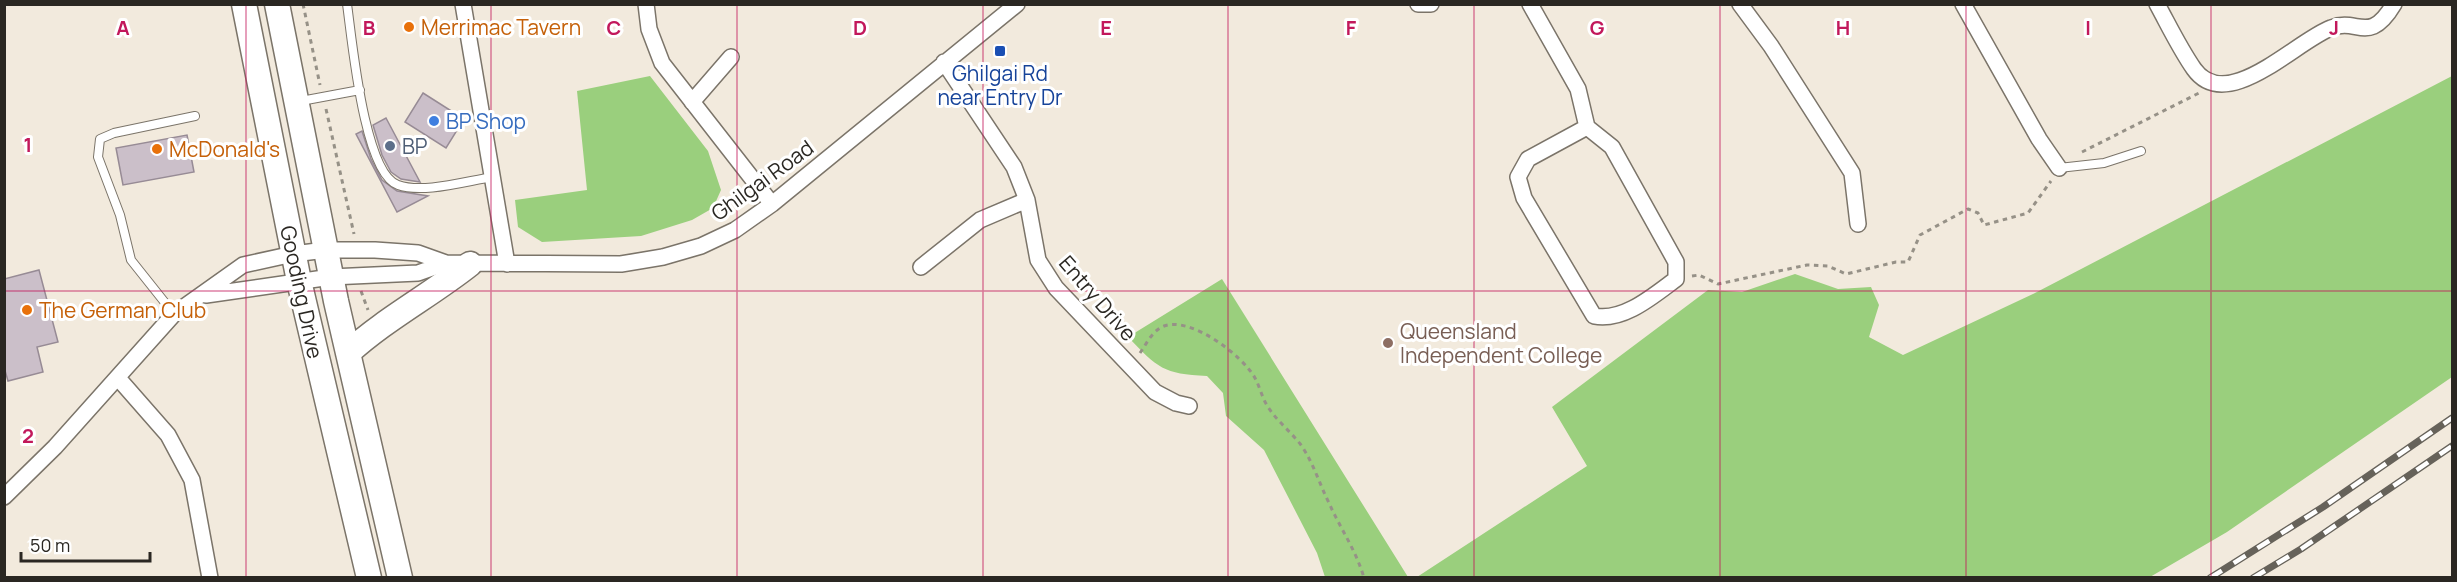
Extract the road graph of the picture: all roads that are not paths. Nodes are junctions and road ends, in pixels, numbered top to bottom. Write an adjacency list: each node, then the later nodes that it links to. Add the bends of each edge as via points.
1 (244, 4): 28 (main road, Gooding Drive)
2 (277, 4): 17 (main road, Gooding Drive)
3 (347, 4): 16 (lane)
4 (463, 4): 23 (street)
5 (646, 4): 18 (street, via 649,29 662,63)
6 (1017, 4): 15 (street, Ghilgai Road)
7 (1418, 4): 8 (street)
8 (1431, 4)
9 (1530, 4): 20 (street, via 1578,89)
10 (1740, 4): 26 (street, via 1852,173)
11 (1963, 4): 22 (street, via 2039,139)
12 (2157, 4): 13 (street, via 2195,70 2217,84 2239,83 2332,27 2375,26)
13 (2394, 4)
14 (730, 57): 18 (street)
15 (944, 62): 24 (street, Entry Drive, via 1014,167); 25 (street, Ghilgai Road)
16 (360, 90): 17 (lane); 23 (lane, via 375,158 395,185 414,189)
17 (296, 102): 27 (main road, Gooding Drive)
18 (692, 102): 25 (street)
19 (195, 116): 36 (lane, via 99,139 98,157 120,215 131,260)
20 (1587, 127): 20 (street, via 1528,159 1518,177 1524,198 1594,316 1607,319 1645,302 1676,279 1676,262 1612,147)
21 (2141, 151): 22 (lane, via 2104,163)
22 (2060, 168)
23 (493, 177): 31 (street)
24 (1027, 200): 32 (street, via 980,220); 39 (street, Entry Drive, via 1038,260 1056,288 1155,392)
25 (772, 204): 31 (street, Ghilgai Road, via 722,236 663,257 597,265)
26 (1858, 224)
27 (326, 250): 28 (street, Ghilgai Road); 29 (street, Ghilgai Road, via 418,253); 33 (main road, Gooding Drive)
28 (292, 254): 34 (main road, Gooding Drive); 35 (street, Ghilgai Road, via 243,265)
29 (446, 263): 30 (street, Ghilgai Road); 33 (street, Ghilgai Road, via 418,273)
30 (470, 264): 31 (street, Ghilgai Road); 37 (main road, via 366,336)
31 (507, 264)
32 (921, 267)
33 (331, 277): 34 (street, Ghilgai Road); 37 (main road, Gooding Drive)
34 (298, 281): 35 (street, Ghilgai Road); 42 (main road, Gooding Drive)
35 (203, 296): 36 (street, Ghilgai Road)
36 (174, 314): 38 (street, Ghilgai Road)
37 (348, 353): 43 (main road, Gooding Drive)
38 (118, 378): 40 (street, Ghilgai Road); 41 (street, via 168,435 192,480)
39 (1189, 406)
40 (4, 497)
41 (210, 578)
42 (369, 578)
43 (400, 578)

